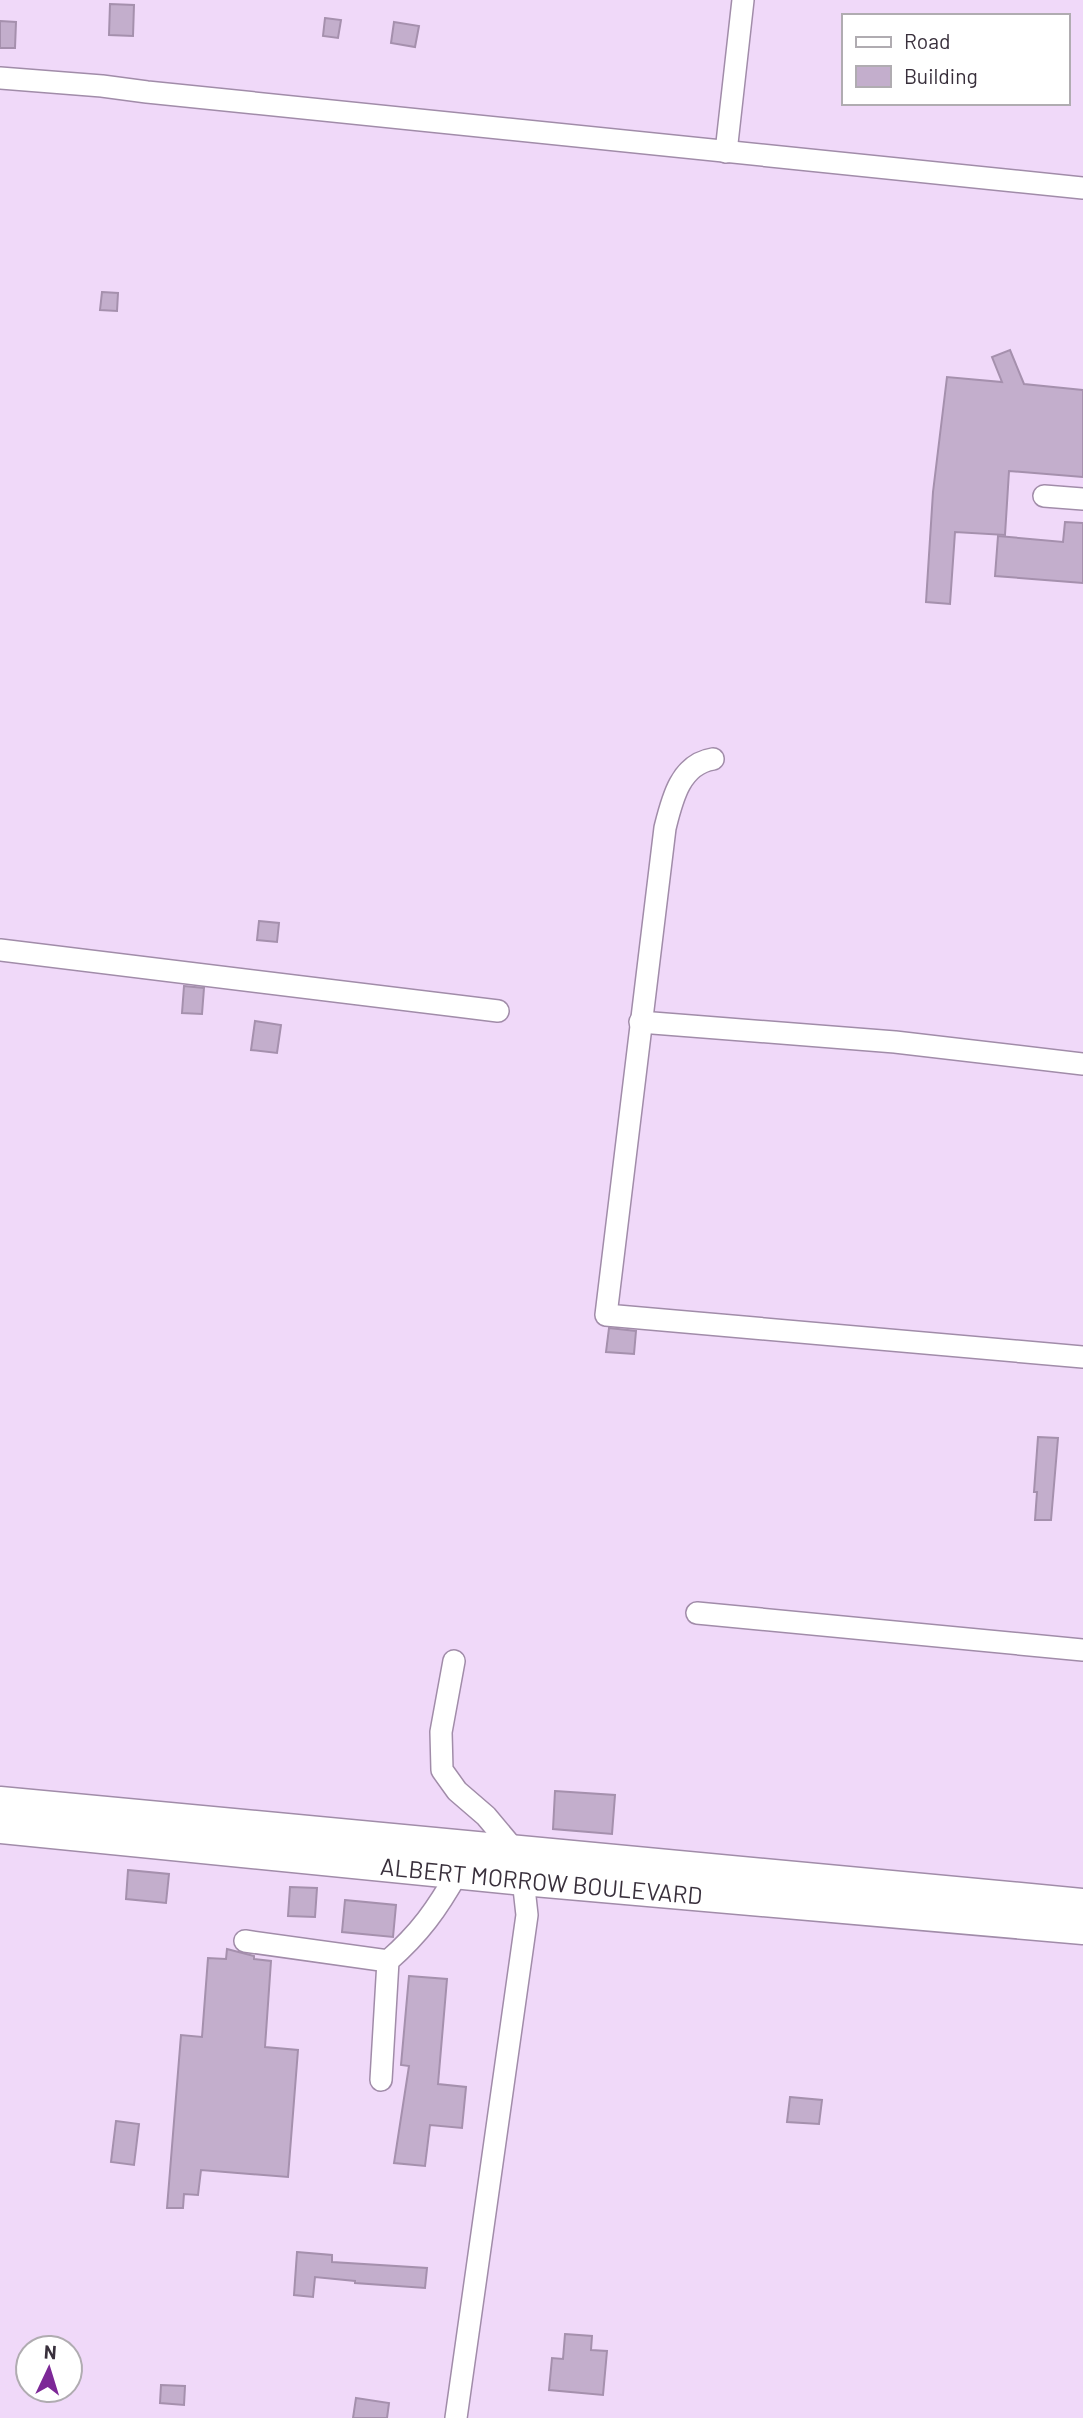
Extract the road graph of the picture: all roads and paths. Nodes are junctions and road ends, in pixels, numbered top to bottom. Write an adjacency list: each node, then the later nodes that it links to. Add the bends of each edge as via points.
1 (743, 0): 3 (street)
2 (0, 78): 3 (street)
3 (726, 152): 4 (street)
4 (1083, 188)
5 (1044, 496): 6 (street)
6 (1083, 499)
7 (713, 759): 10 (street, via 692,767 669,811)
8 (0, 950): 9 (street)
9 (498, 1011)
10 (640, 1022): 11 (street, via 895,1042); 12 (street, via 606,1315)
11 (1083, 1064)
12 (1083, 1357)
13 (697, 1613): 14 (street)
14 (1083, 1650)
15 (454, 1661): 18 (street, via 441,1732 442,1770 457,1791 486,1816)
16 (0, 1803): 18 (highway, ALBERT MORROW BOULEVARD)
17 (0, 1826): 19 (highway, ALBERT MORROW BOULEVARD)
18 (520, 1866): 19 (highway, ALBERT MORROW BOULEVARD); 20 (highway, ALBERT MORROW BOULEVARD); 21 (highway, ALBERT MORROW BOULEVARD); 25 (street, via 527,1915)
19 (458, 1872): 23 (street, via 419,1932)
20 (1083, 1905)
21 (1083, 1928)
22 (245, 1941): 23 (street)
23 (388, 1961): 24 (street)
24 (381, 2080)
25 (456, 2418)

